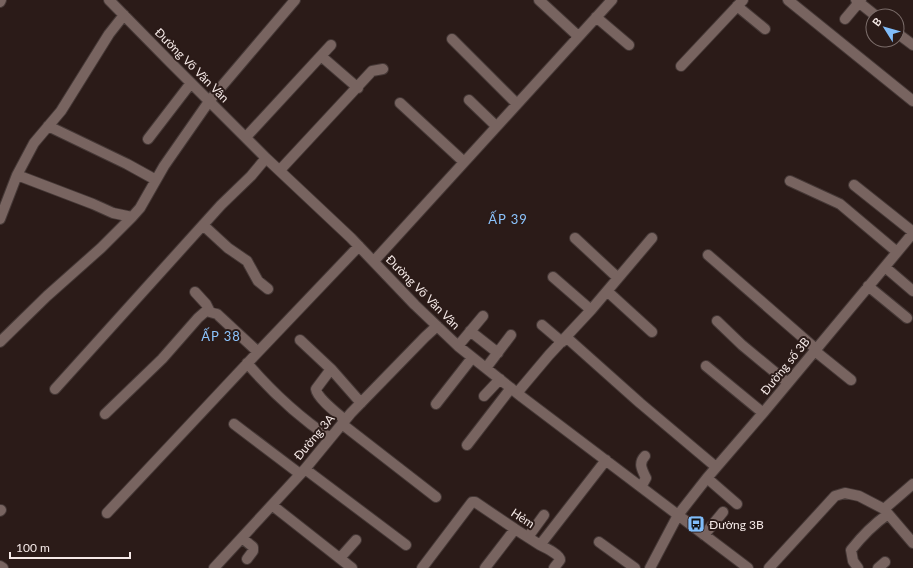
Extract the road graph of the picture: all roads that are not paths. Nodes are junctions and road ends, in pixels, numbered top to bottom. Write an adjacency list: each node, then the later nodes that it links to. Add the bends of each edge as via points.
1 (109, 0): 9 (street, Đường Võ Văn Vân)
2 (295, 0): 22 (street)
3 (539, 0): 13 (street)
4 (612, 0): 10 (street)
5 (788, 0): 24 (street)
6 (858, 1): 8 (street); 11 (street)
7 (740, 3): 12 (street); 18 (street)
8 (866, 8)
9 (124, 15): 20 (street, Đường Võ Văn Vân); 27 (street, via 109,34 61,111)
10 (596, 17): 13 (street); 16 (street)
11 (845, 19)
12 (765, 29)
13 (578, 36): 26 (street)
14 (452, 39): 26 (street)
15 (331, 45): 17 (street)
16 (629, 45)
17 (321, 56): 21 (street); 29 (street)
18 (681, 66)
19 (383, 69): 21 (street, via 372,71)
20 (191, 83): 22 (street, Đường Võ Văn Vân); 30 (street)
21 (358, 88): 33 (street)
22 (210, 100): 29 (street, Đường Võ Văn Vân); 35 (street)
23 (469, 100): 28 (street)
24 (912, 101)
25 (400, 104): 32 (street)
26 (517, 104): 28 (street)
27 (48, 126): 34 (street, via 34,143); 35 (street)
28 (496, 126): 32 (street)
29 (246, 136): 31 (street, Đường Võ Văn Vân)
30 (148, 139)
31 (266, 158): 33 (street, Đường Võ Văn Vân); 40 (street, via 252,176)
32 (464, 162): 47 (street)
33 (280, 170): 44 (street, Đường Võ Văn Vân)
34 (17, 175): 38 (street, via 113,213); 39 (street)
35 (156, 180): 38 (street)
36 (790, 181): 45 (street, via 834,200)
37 (854, 185): 41 (street)
38 (132, 217): 68 (street)
39 (0, 219)
40 (203, 225): 52 (street, via 247,261 258,281); 81 (street)
41 (913, 232): 45 (street, Đường số 3B)
42 (575, 238): 50 (street)
43 (652, 238): 50 (street)
44 (359, 246): 47 (street, Đường Võ Văn Vân); 71 (street)
45 (897, 252): 48 (street, Đường số 3B)
46 (708, 255): 70 (street)
47 (374, 261): 62 (street, Đường Võ Văn Vân)
48 (885, 266): 51 (street, Đường số 3B); 55 (street)
49 (553, 277): 56 (street)
50 (618, 278): 53 (street)
51 (871, 282): 59 (street); 70 (street, Đường số 3B)
52 (268, 289)
53 (607, 291): 56 (street); 64 (street)
54 (195, 292): 57 (street)
55 (913, 292)
56 (591, 310): 66 (street)
57 (210, 312): 71 (street, via 217,314); 87 (street, via 206,311 198,318 162,359)
58 (483, 316): 63 (street)
59 (907, 318)
60 (717, 321): 80 (street)
61 (542, 325): 66 (street)
62 (437, 326): 69 (street, Đường Võ Văn Vân); 84 (street, Đường 3A)
63 (470, 331): 69 (street); 72 (street)
64 (652, 332)
65 (511, 335): 72 (street)
66 (564, 339): 82 (street); 94 (street)
67 (300, 340): 77 (street)
68 (0, 342)
69 (458, 346): 73 (street, Đường Võ Văn Vân)
70 (816, 350): 79 (street); 80 (street, Đường số 3B)
71 (258, 352): 74 (street)
72 (498, 353): 76 (street)
73 (472, 358): 76 (street, Đường Võ Văn Vân); 85 (street)
74 (247, 363): 90 (street, via 266,385); 104 (street)
75 (706, 366): 86 (street)
76 (486, 368): 78 (street, Đường Võ Văn Vân)
77 (332, 369): 84 (street); 88 (street, via 316,392)
78 (500, 379): 82 (street, Đường Võ Văn Vân); 83 (street)
79 (851, 380)
80 (788, 383): 86 (street, Đường số 3B)
81 (55, 389)
82 (514, 391): 91 (street); 93 (street, Đường Võ Văn Vân)
83 (484, 396)
84 (361, 404): 88 (street, Đường 3A)
85 (436, 404)
86 (763, 413): 94 (street, Đường số 3B)
87 (105, 414)
88 (344, 422): 90 (street, Đường 3A); 99 (street)
89 (234, 424): 95 (street)
90 (330, 438): 95 (street, Đường 3A)
91 (467, 445)
92 (646, 456): 98 (street, via 640,468 646,478)
93 (606, 460): 98 (street, Đường Võ Văn Vân); 114 (street, Hẻm)
94 (716, 467): 96 (street, Đường số 3B)
95 (303, 472): 101 (street, Đường 3A); 115 (street)
96 (706, 478): 100 (street); 106 (street, Đường số 3B)
97 (913, 484): 103 (street)
98 (641, 488): 106 (street, Đường Võ Văn Vân)
99 (436, 497)
100 (737, 504)
101 (272, 505): 110 (street, Đường 3A); 116 (street)
102 (723, 512): 108 (street)
103 (886, 512): 113 (street); 128 (street, via 859,496 845,492 835,496); 129 (street, via 851,550 852,561)
104 (108, 514)
105 (544, 515): 109 (street)
106 (678, 515): 108 (street, Đường Võ Văn Vân); 126 (street, Đường số 3B)
107 (515, 529): 109 (street, Hẻm); 122 (street, Hẻm, via 472,502); 123 (street)
108 (704, 535): 127 (street, Đường Võ Văn Vân)
109 (528, 537): 114 (street, Hẻm)
110 (242, 538): 117 (street, via 253,547); 120 (street, Đường 3A)
111 (356, 540): 116 (street)
112 (599, 542): 125 (street)
113 (913, 543)
114 (540, 544): 124 (street, via 560,558)
115 (406, 545)
116 (340, 558): 121 (street)
117 (247, 559)
118 (0, 566): 119 (street)
119 (2, 568)
120 (214, 568)
121 (352, 568)
122 (422, 568)
123 (485, 568)
124 (554, 568)
125 (635, 568)
126 (650, 568)
127 (748, 568)
128 (769, 568)
129 (858, 568)

